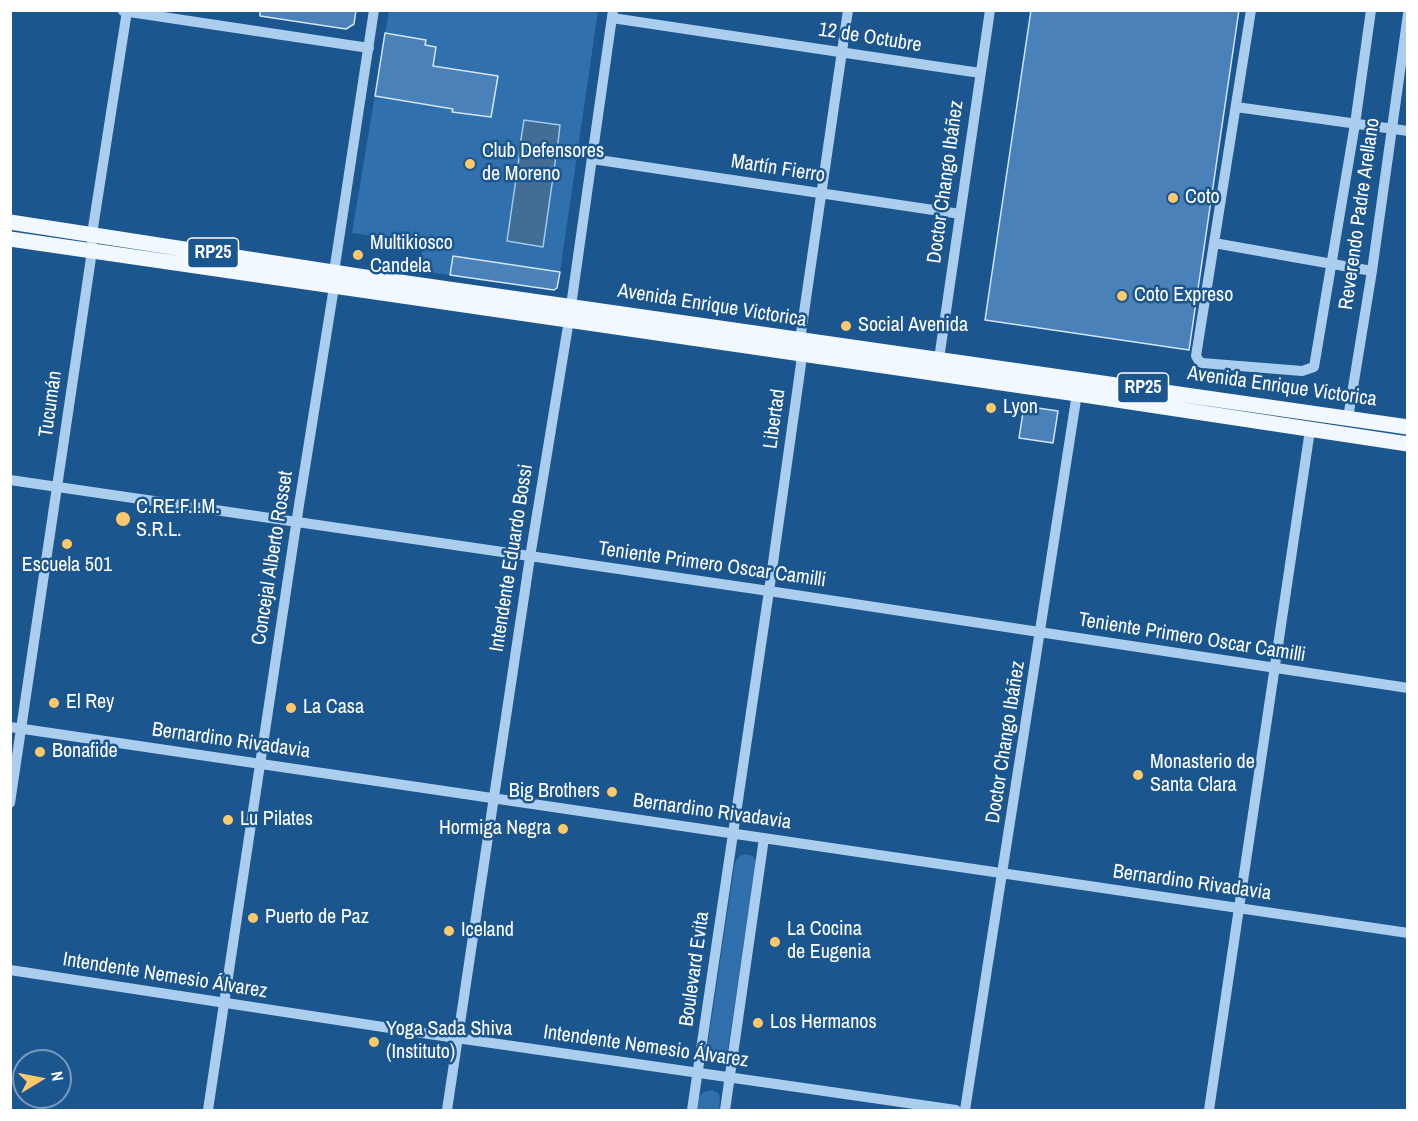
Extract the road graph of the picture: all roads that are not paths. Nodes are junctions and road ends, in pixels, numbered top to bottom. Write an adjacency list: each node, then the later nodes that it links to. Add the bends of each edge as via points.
1 (374, 10): 9 (street, Concejal Alberto Rosset)
2 (848, 10): 10 (street, Libertad)
3 (990, 10): 11 (street, Doctor Chango Ibáñez)
4 (1251, 10): 12 (street)
5 (1371, 10): 13 (street)
6 (124, 11): 9 (street); 20 (street, Tucumán)
7 (613, 14): 10 (street, 12 de Octubre); 16 (street, Intendente Eduardo Bossi)
8 (1407, 14): 14 (street, Reverendo Padre Arellano)
9 (369, 48): 26 (street, Concejal Alberto Rosset)
10 (842, 52): 11 (street, 12 de Octubre); 17 (street, Libertad)
11 (980, 73): 18 (street, Doctor Chango Ibáñez)
12 (1236, 107): 13 (street); 22 (street)
13 (1355, 124): 14 (street); 24 (street)
14 (1391, 128): 15 (street); 25 (street, Reverendo Padre Arellano)
15 (1407, 131)
16 (592, 159): 17 (street, Martín Fierro); 27 (street, Intendente Eduardo Bossi)
17 (821, 194): 18 (street, Martín Fierro); 28 (street, Libertad)
18 (960, 214): 29 (street, Doctor Chango Ibáñez)
19 (10, 222): 20 (main road, Avenida Enrique Victorica / RP25)
20 (92, 234): 23 (street, Tucumán); 26 (main road, Avenida Enrique Victorica / RP25)
21 (10, 240): 23 (main road, Avenida Enrique Victorica / RP25)
22 (1214, 243): 24 (street); 24 (street, via 1196,356 1202,363 1302,371 1314,367)
23 (92, 251): 26 (main road, Avenida Enrique Victorica / RP25); 36 (street, Tucumán)
24 (1331, 263): 25 (street)
25 (1372, 271): 31 (street, Reverendo Padre Arellano)
26 (334, 279): 27 (main road, Avenida Enrique Victorica / RP25); 37 (street, Concejal Alberto Rosset)
27 (569, 313): 28 (main road, Avenida Enrique Victorica / RP25); 38 (street, Intendente Eduardo Bossi)
28 (800, 347): 29 (main road, Avenida Enrique Victorica / RP25); 30 (main road, Avenida Enrique Victorica / RP25); 39 (street, Libertad)
29 (939, 359): 30 (main road, Avenida Enrique Victorica / RP25)
30 (1078, 386): 31 (main road, Avenida Enrique Victorica / RP25); 33 (main road, Avenida Enrique Victorica / RP25); 40 (street, Doctor Chango Ibáñez)
31 (1348, 418): 32 (main road, Avenida Enrique Victorica / RP25)
32 (1407, 427)
33 (1310, 430): 34 (main road, Avenida Enrique Victorica / RP25); 41 (street)
34 (1407, 444)
35 (10, 480): 36 (street, Teniente Primero Oscar Camilli)
36 (57, 487): 37 (street, Teniente Primero Oscar Camilli); 43 (street, Tucumán)
37 (296, 523): 38 (street, Teniente Primero Oscar Camilli); 44 (street, Concejal Alberto Rosset)
38 (530, 557): 39 (street, Teniente Primero Oscar Camilli); 45 (street, Intendente Eduardo Bossi)
39 (769, 591): 40 (street, Teniente Primero Oscar Camilli); 47 (street, Libertad)
40 (1041, 633): 41 (street, Teniente Primero Oscar Camilli); 49 (street, Doctor Chango Ibáñez)
41 (1274, 669): 42 (street, Teniente Primero Oscar Camilli); 50 (street)
42 (1407, 688)
43 (16, 727): 44 (street, Bernardino Rivadavia); 46 (street, Tucumán)
44 (260, 764): 45 (street, Bernardino Rivadavia); 53 (street, Concejal Alberto Rosset)
45 (494, 798): 47 (street, Bernardino Rivadavia); 54 (street, Intendente Eduardo Bossi)
46 (10, 803)
47 (733, 833): 48 (street, Bernardino Rivadavia); 55 (street, Boulevard Evita)
48 (764, 838): 49 (street, Bernardino Rivadavia); 56 (street)
49 (1004, 873): 50 (street, Bernardino Rivadavia); 62 (street, Doctor Chango Ibáñez)
50 (1239, 908): 51 (street, Bernardino Rivadavia); 63 (street)
51 (1407, 933)
52 (10, 970): 53 (street, Intendente Nemesio Álvarez)
53 (224, 1003): 54 (street, Intendente Nemesio Álvarez); 57 (street, Concejal Alberto Rosset)
54 (458, 1038): 55 (street, Intendente Nemesio Álvarez); 58 (street, Intendente Eduardo Bossi)
55 (698, 1072): 56 (street, Intendente Nemesio Álvarez); 59 (street, Boulevard Evita)
56 (730, 1077): 60 (street); 61 (street, Intendente Nemesio Álvarez)
57 (208, 1110)
58 (447, 1110)
59 (692, 1110)
60 (725, 1110)
61 (956, 1110)
62 (965, 1110)
63 (1209, 1110)

